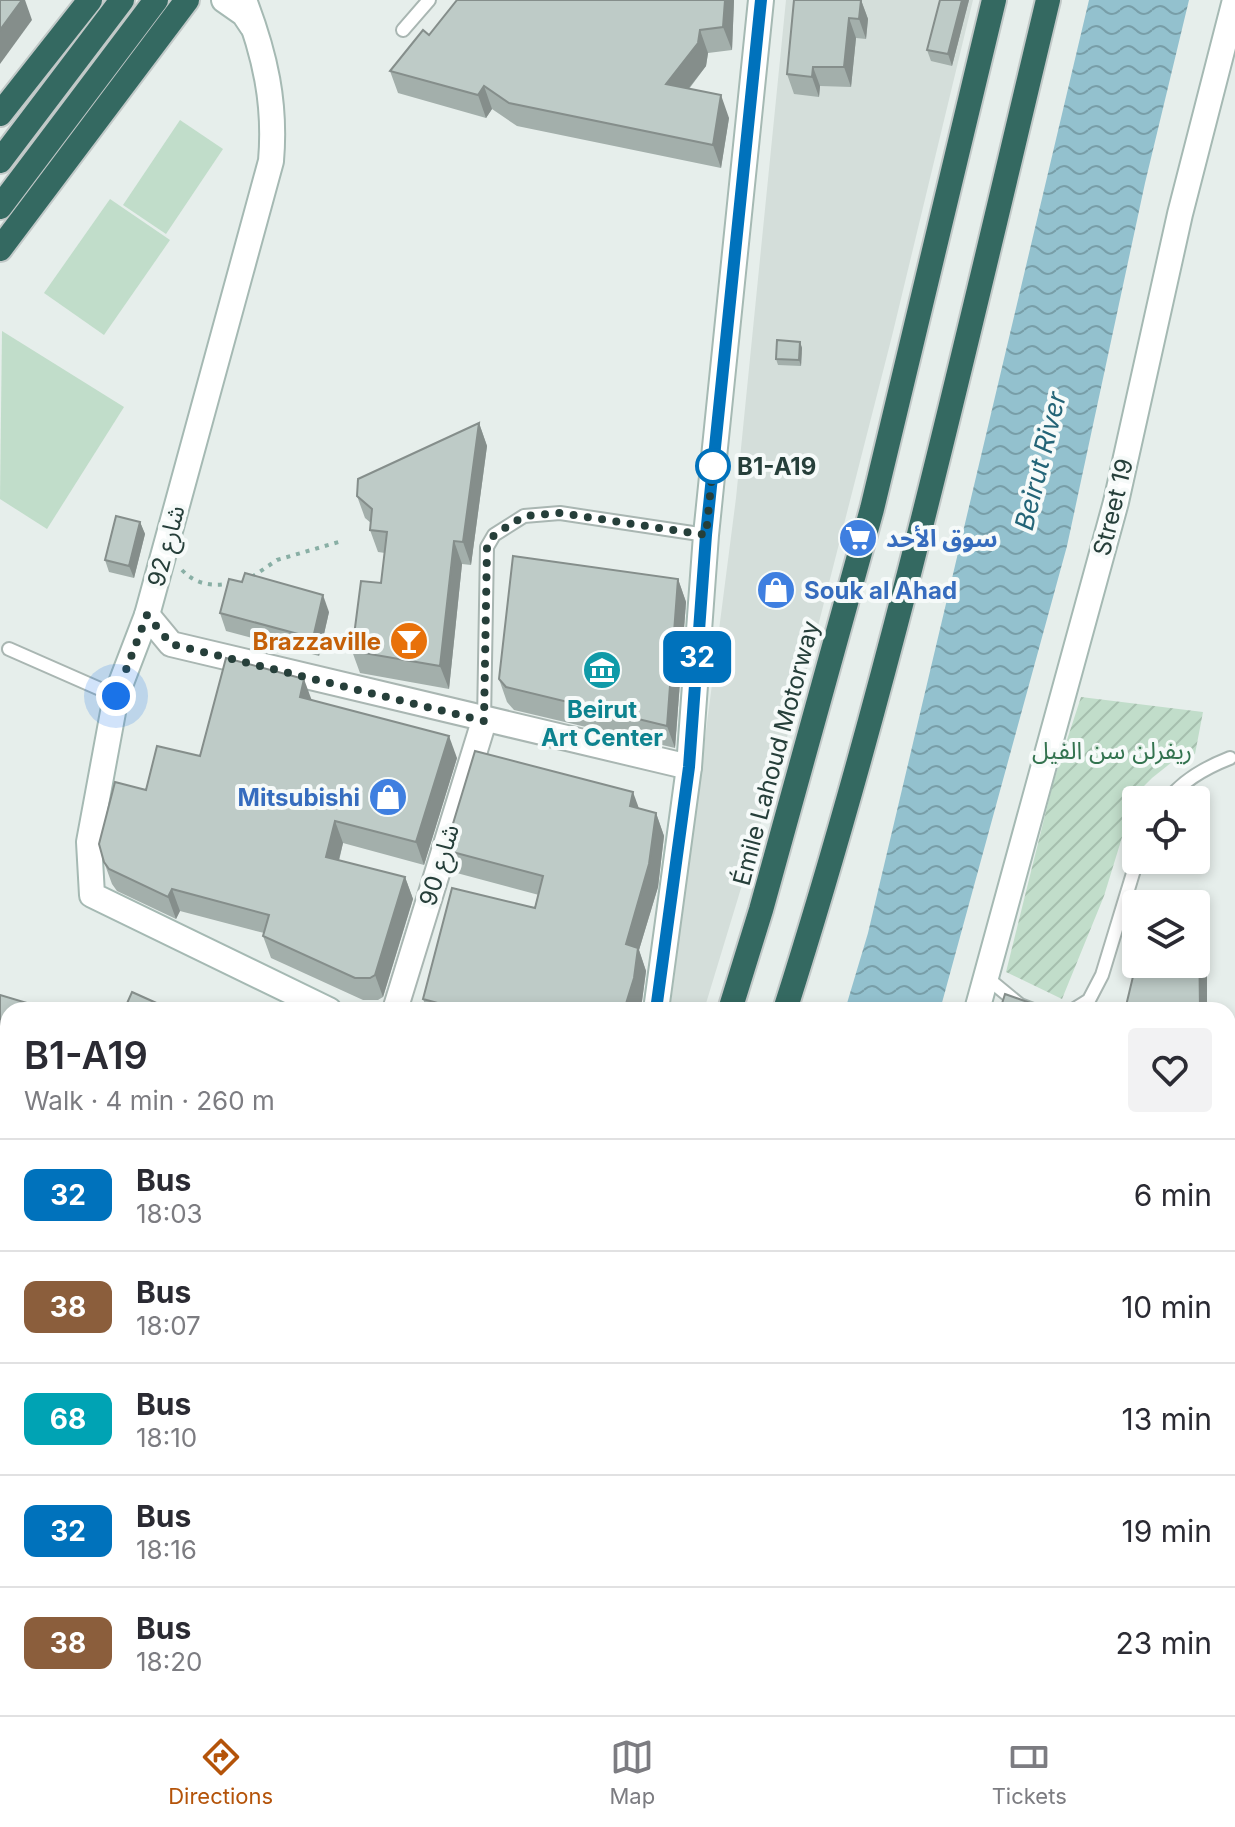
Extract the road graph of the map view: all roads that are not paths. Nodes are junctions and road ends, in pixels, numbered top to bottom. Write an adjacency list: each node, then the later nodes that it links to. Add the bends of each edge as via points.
1 (90, 0): 14 (highway)
2 (122, 0): 15 (highway)
3 (156, 0): 16 (highway)
4 (224, 0): 13 (main road, شارع 92, via 244,14)
5 (244, 0): 13 (main road, شارع 92)
6 (429, 0): 12 (lane)
7 (761, 0): 18 (main road)
8 (994, 0): 31 (highway, Émile Lahoud Motorway, via 872,509)
9 (1048, 0): 32 (highway, via 924,518)
10 (1235, 0): 27 (main road, Street 19, via 1180,214 1116,502)
11 (184, 2): 17 (highway)
12 (403, 30)
13 (257, 34): 19 (main road, شارع 92, via 274,125 271,161)
14 (0, 114)
15 (0, 161)
16 (0, 207)
17 (0, 249)
18 (706, 535): 22 (lane, via 560,513 524,516 494,535 487,547); 24 (main road)
19 (147, 615): 21 (main road, شارع 92); 22 (main road, via 171,644)
20 (9, 649): 21 (lane)
21 (116, 696): 28 (main road, شارع 92, via 89,842 92,895)
22 (484, 721): 24 (main road); 29 (main road, شارع 90)
23 (1230, 758): 25 (lane)
24 (689, 767): 30 (main road)
25 (1182, 786)
26 (1133, 874): 35 (lane, via 1102,975)
27 (986, 977): 33 (main road, Street 19); 34 (lane)
28 (313, 1002)
29 (397, 1002)
30 (657, 1002)
31 (732, 1002)
32 (788, 1002)
33 (979, 1002)
34 (1016, 1002)
35 (1086, 1002)

